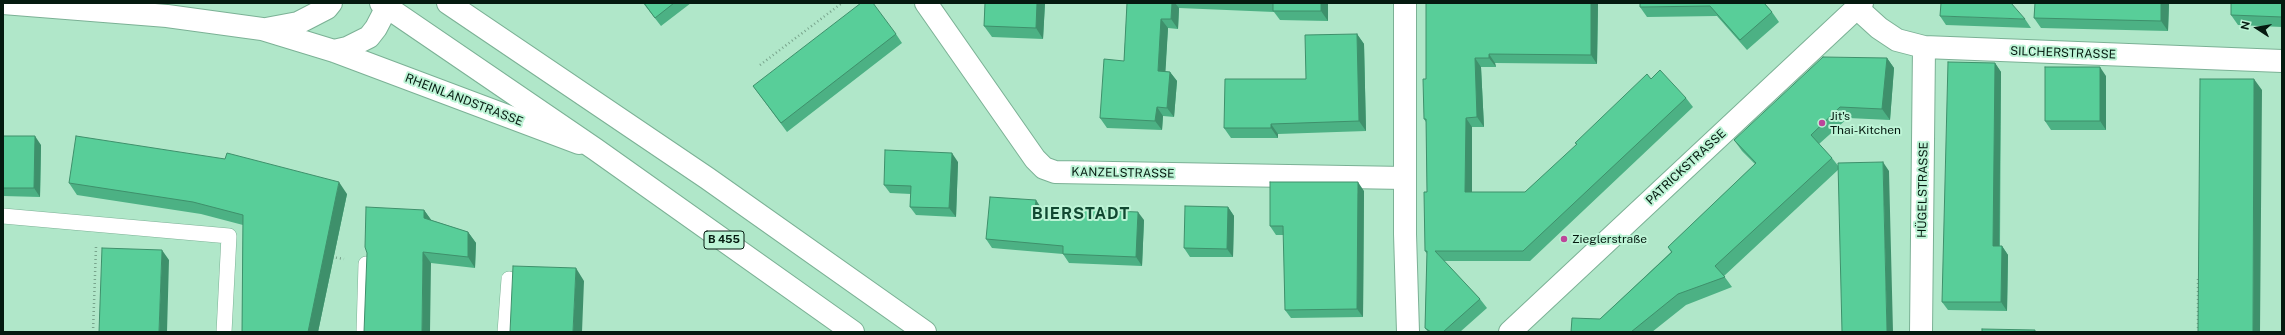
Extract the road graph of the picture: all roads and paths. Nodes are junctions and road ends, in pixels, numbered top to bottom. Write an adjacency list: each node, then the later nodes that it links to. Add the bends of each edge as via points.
1 (3, 3): 9 (street, RHEINLANDSTRASSE, via 168,16)
2 (331, 3): 9 (street, RHEINLANDSTRASSE, via 327,8 298,23)
3 (448, 3): 27 (street, via 708,178)
4 (842, 3): 13 (path)
5 (926, 3): 15 (street, KANZELSTRASSE, via 1035,159 1044,168 1055,172)
6 (1405, 3): 15 (street)
7 (386, 5): 11 (street, via 369,37 347,48); 14 (street, B 455)
8 (1860, 5): 10 (street, SILCHERSTRASSE, via 1878,28 1897,40); 29 (street, PATRICKSTRASSE)
9 (262, 30): 11 (street, RHEINLANDSTRASSE)
10 (1924, 47): 12 (street, SILCHERSTRASSE); 30 (street, HÜGELSTRASSE)
11 (334, 51): 14 (street, RHEINLANDSTRASSE)
12 (2282, 61)
13 (760, 65)
14 (594, 149): 26 (street, B 455)
15 (1405, 178): 28 (street)
16 (3, 216): 17 (lane)
17 (97, 224): 22 (path); 23 (lane, via 229,236)
18 (328, 256): 19 (path)
19 (366, 264): 24 (lane)
20 (2198, 269): 31 (path)
21 (509, 279): 25 (lane)
22 (93, 332)
23 (224, 332)
24 (364, 332)
25 (506, 332)
26 (852, 332)
27 (925, 332)
28 (1408, 332)
29 (1510, 332)
30 (1921, 332)
31 (2198, 332)

